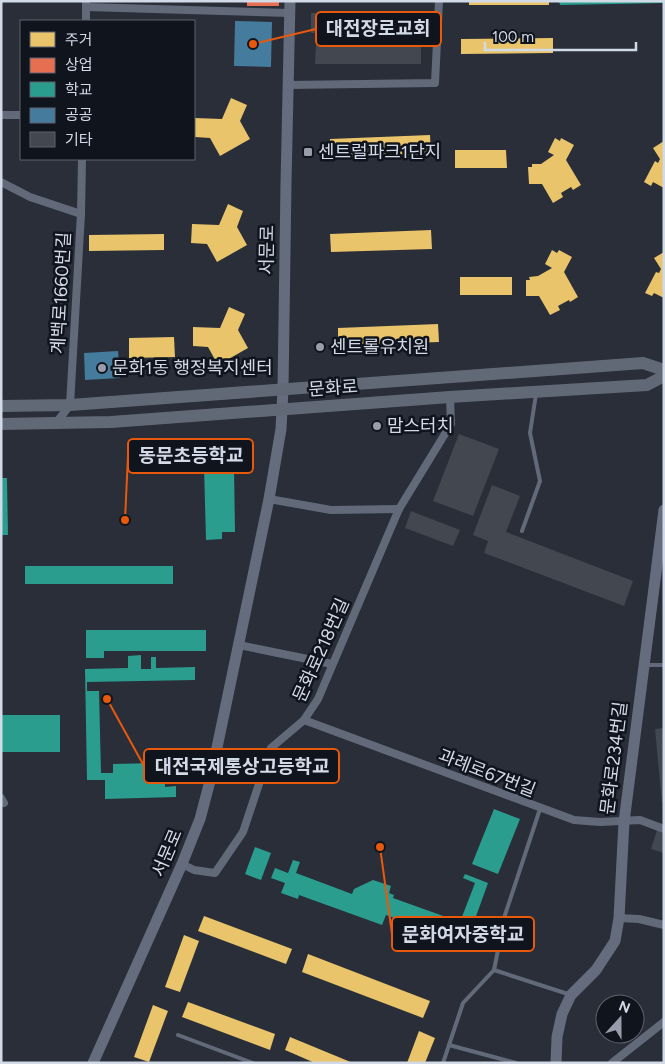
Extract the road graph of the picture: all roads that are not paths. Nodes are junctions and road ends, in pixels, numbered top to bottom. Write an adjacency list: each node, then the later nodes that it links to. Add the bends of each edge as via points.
1 (439, 1): 5 (street, via 435,83)
2 (86, 4): 3 (street); 4 (street)
3 (290, 7): 5 (main road, 서문로)
4 (86, 20)
5 (288, 85): 13 (main road, 서문로)
6 (1, 115): 7 (street)
7 (20, 115)
8 (82, 160): 10 (street, 계백로1660번길)
9 (1, 182): 10 (street, via 30,197)
10 (81, 214): 16 (street, 계백로1660번길)
11 (664, 370): 13 (main road, 문화로, via 643,363)
12 (664, 376): 14 (main road, 문화로, via 647,385)
13 (283, 389): 16 (main road, 문화로); 18 (main road, 서문로)
14 (536, 392): 15 (main road, 문화로); 24 (lane, via 530,433 540,481)
15 (450, 397): 18 (main road, 문화로); 22 (street, 문화로218번길, via 451,424)
16 (70, 405): 17 (main road, 문화로); 19 (street)
17 (1, 406)
18 (282, 409): 19 (main road, 문화로); 21 (main road, 서문로)
19 (56, 423): 20 (main road, 문화로)
20 (1, 424)
21 (269, 499): 22 (street, via 331,510); 26 (main road, 서문로)
22 (399, 509): 27 (street, 문화로218번길)
23 (664, 510): 25 (main road, 문화로234번길)
24 (522, 531)
25 (662, 534): 28 (main road, 문화로234번길)
26 (239, 645): 27 (street); 34 (main road, 서문로, via 210,781 200,819)
27 (332, 664): 30 (street, 문화로218번길, via 318,699)
28 (644, 665): 29 (lane); 32 (main road, 문화로234번길)
29 (664, 665)
30 (304, 720): 31 (street, 과례로67번길); 34 (street, 문화로218번길, via 271,748 243,832 215,873 194,870)
31 (540, 809): 32 (street, 과례로67번길, via 574,820); 37 (lane, via 505,915)
32 (624, 822): 33 (street, 과례로67번길, via 640,820); 35 (main road, 문화로234번길)
33 (664, 829)
34 (182, 864): 42 (main road, 서문로)
35 (619, 918): 36 (street); 38 (main road, 문화로234번길, via 615,941 596,970)
36 (664, 925)
37 (494, 970): 38 (lane); 41 (lane, via 463,1003)
38 (571, 995): 46 (main road, 문화로234번길, via 562,1014)
39 (664, 1022): 47 (street)
40 (178, 1035): 43 (lane)
41 (449, 1045): 44 (lane); 45 (lane)
42 (93, 1063)
43 (253, 1063)
44 (443, 1063)
45 (516, 1063)
46 (556, 1063)
47 (612, 1063)

